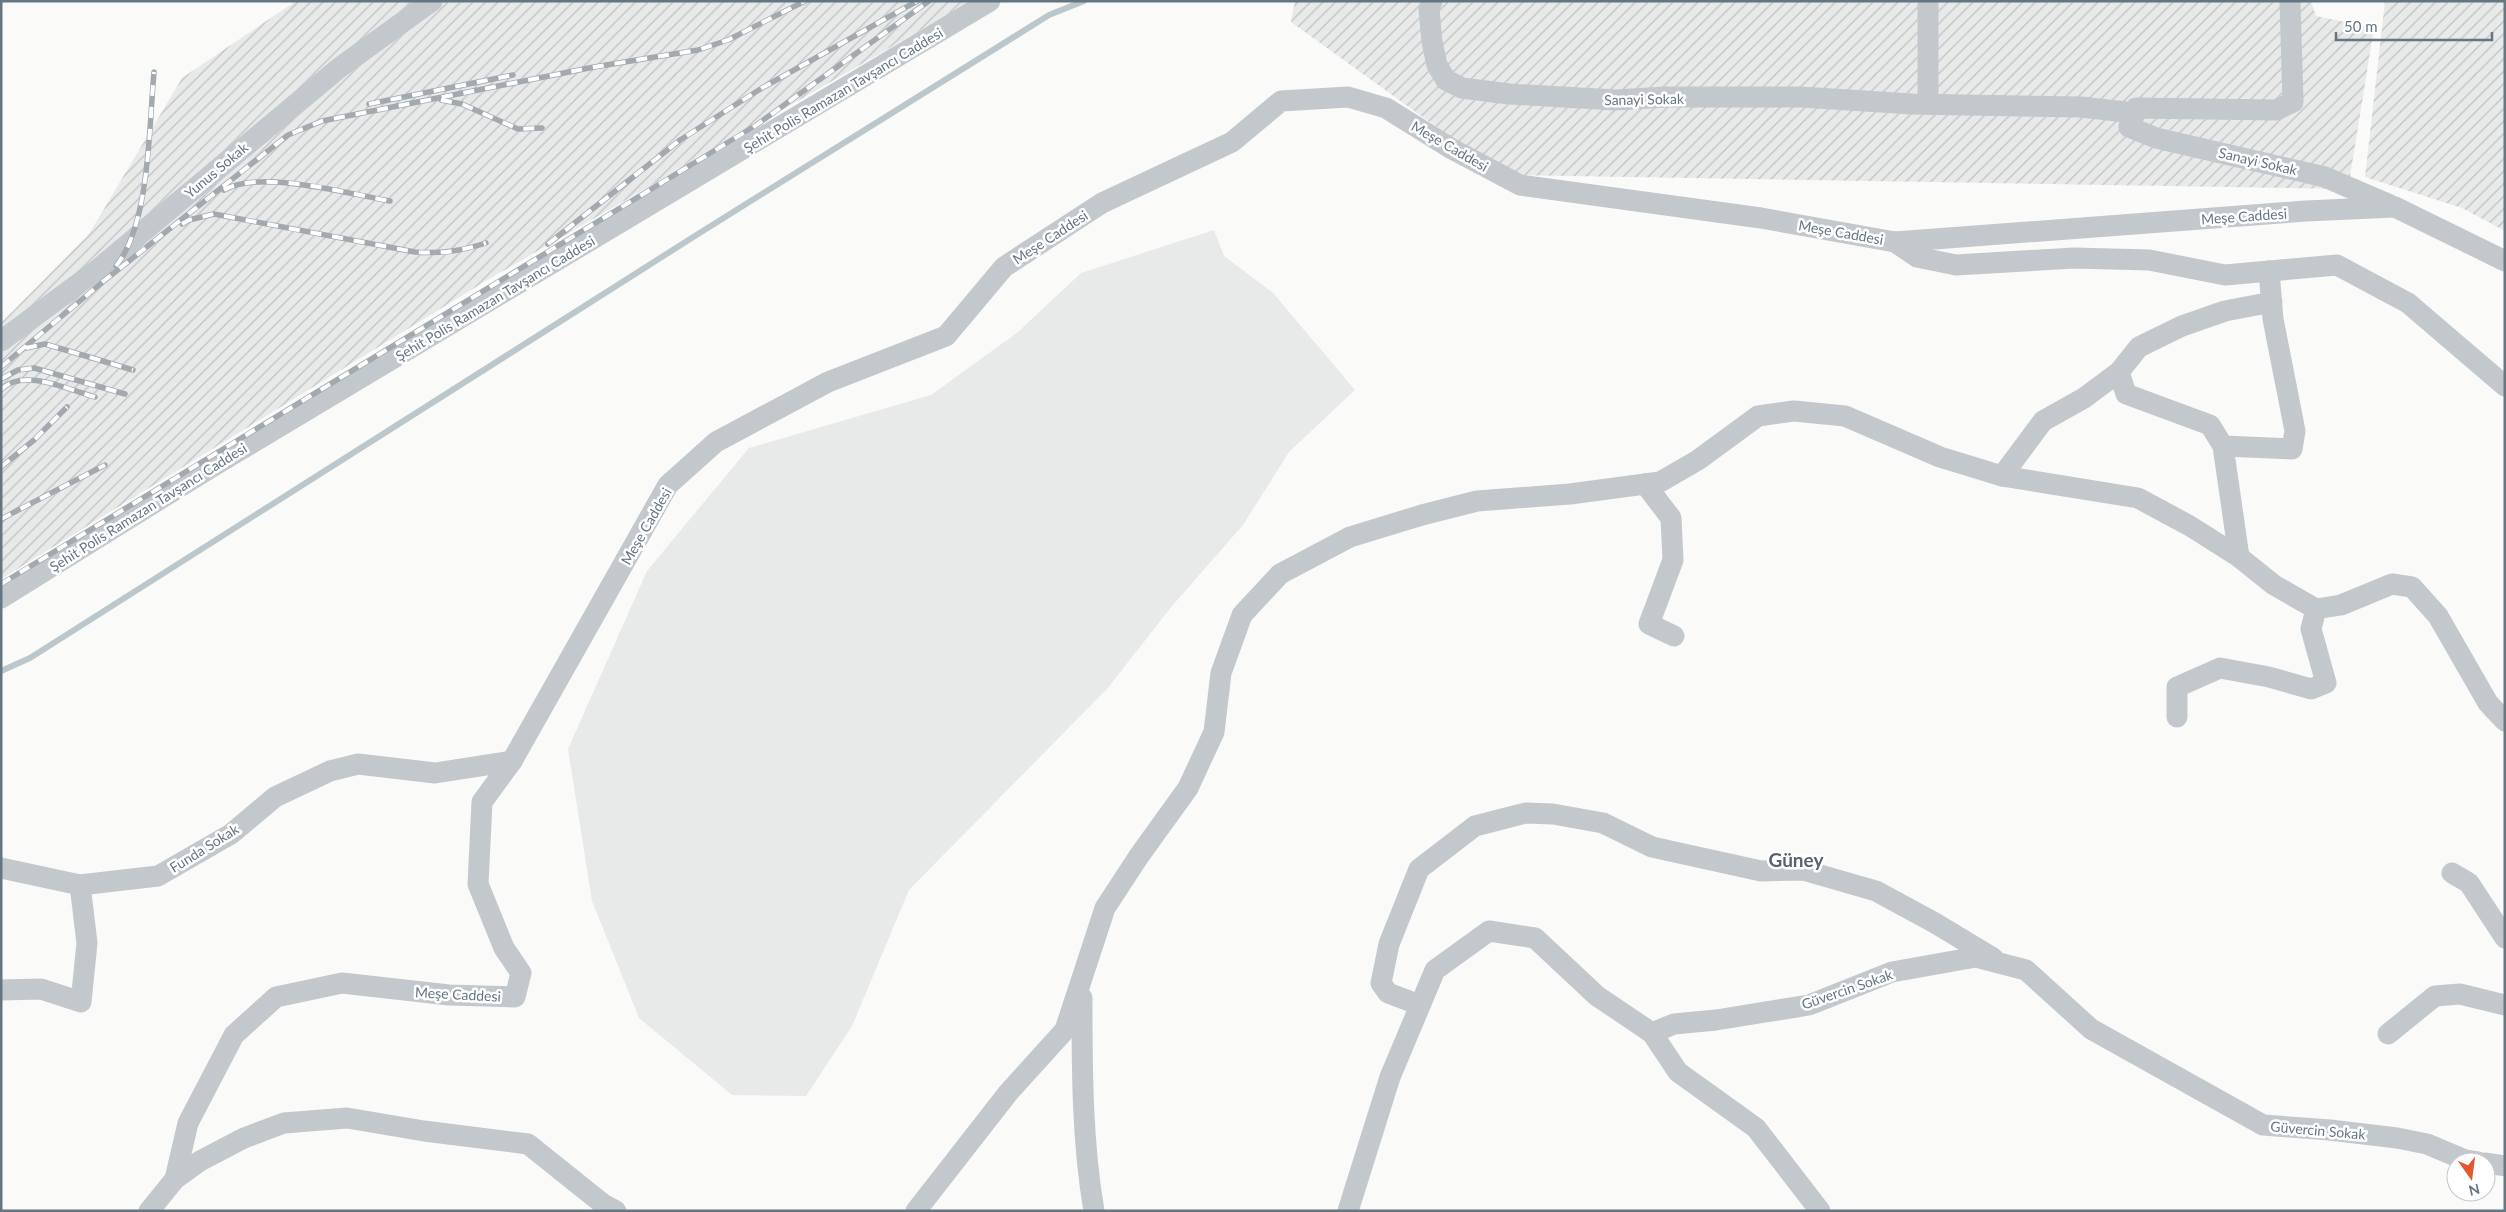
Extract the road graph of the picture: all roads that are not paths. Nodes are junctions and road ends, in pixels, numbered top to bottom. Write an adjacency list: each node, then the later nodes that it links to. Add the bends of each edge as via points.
1 (432, 1): 13 (street, Yunus Sokak, via 338,68 97,270)
2 (990, 1): 20 (street, Şehit Polis Ramazan Tavşancı Caddesi, via 218,463)
3 (1432, 1): 6 (street, Sanayi Sokak, via 1429,9 1437,65 1446,80 1462,88 1615,100 1801,97)
4 (1928, 1): 6 (street)
5 (2290, 1): 7 (street, via 2293,102 2276,110 2136,108)
6 (1928, 104): 7 (street, Sanayi Sokak, via 2081,107 2126,112)
7 (2133, 117): 8 (street, Sanayi Sokak, via 2129,127 2156,138 2325,177)
8 (2394, 207): 9 (street, Meşe Caddesi); 10 (street, Meşe Caddesi)
9 (1895, 242): 11 (street, via 1917,257 1956,265 2074,258 2149,260 2225,274); 25 (street, Meşe Caddesi, via 1761,218 1520,185 1452,149 1386,108 1348,97 1281,101 1232,142 1102,203 1004,267 946,336 828,382 716,442 668,485)
10 (2505, 261)
11 (2270, 271): 12 (street); 15 (street, via 2337,265 2408,304)
12 (2272, 302): 14 (street, via 2182,326 2139,347); 16 (street, via 2295,431 2292,449)
13 (1, 341)
14 (2119, 372): 16 (street, via 2126,394 2210,425); 17 (street, via 2084,398 2043,421)
15 (2505, 386)
16 (2223, 446): 19 (street)
17 (2002, 476): 18 (street, via 1940,457 1845,416 1794,411 1758,416 1698,460 1660,482); 19 (street, via 2138,498)
18 (1645, 484): 22 (street, via 1671,518 1673,560 1648,624); 31 (street, via 1468,503 1350,537 1280,574 1242,614 1221,673 1214,732 1188,788 1105,908)
19 (2239, 557): 21 (street, via 2274,585)
20 (1, 598)
21 (2316, 609): 23 (street, via 2311,629 2326,683 2311,689 2269,676 2220,668 2177,687); 24 (street, via 2341,605 2392,584 2412,587 2438,616 2488,702)
22 (1674, 636)
23 (2177, 717)
24 (2505, 721)
25 (512, 761): 28 (street, Funda Sokak, via 435,773 358,764 330,771 275,797 231,834 158,876); 38 (street, Meşe Caddesi, via 482,802 478,884 504,948 521,973 516,997 449,995 342,983 276,997 234,1035 188,1123)
26 (1, 868): 28 (street, Funda Sokak)
27 (2452, 873): 29 (street, via 2469,883)
28 (80, 885): 32 (street, via 87,943 81,1002 40,989)
29 (2505, 938)
30 (2004, 965): 33 (street, via 1876,891 1804,870 1761,871 1652,847 1603,823 1526,813 1475,826 1419,869 1389,944 1381,983 1388,993); 35 (street, Güvercin Sokak, via 1976,957 1892,972 1809,1004 1674,1024); 37 (street, Güvercin Sokak, via 2026,970 2092,1029 2263,1125 2397,1138)
31 (1082, 978): 41 (street, via 1065,1030 1008,1093); 42 (street, via 1082,1066 1088,1179)
32 (1, 990)
33 (1420, 1005): 35 (street, via 1435,970 1488,931 1535,938 1597,996); 43 (street, via 1390,1077)
34 (2505, 1006): 36 (street, via 2460,994 2435,996)
35 (1652, 1033): 44 (street, via 1678,1072 1756,1128)
36 (2388, 1034)
37 (2446, 1152)
38 (175, 1179): 39 (street, Meşe Caddesi); 40 (street, via 200,1161 284,1122 348,1118 528,1144)
39 (149, 1211)
40 (616, 1211)
41 (916, 1211)
42 (1094, 1211)
43 (1348, 1211)
44 (1820, 1211)

